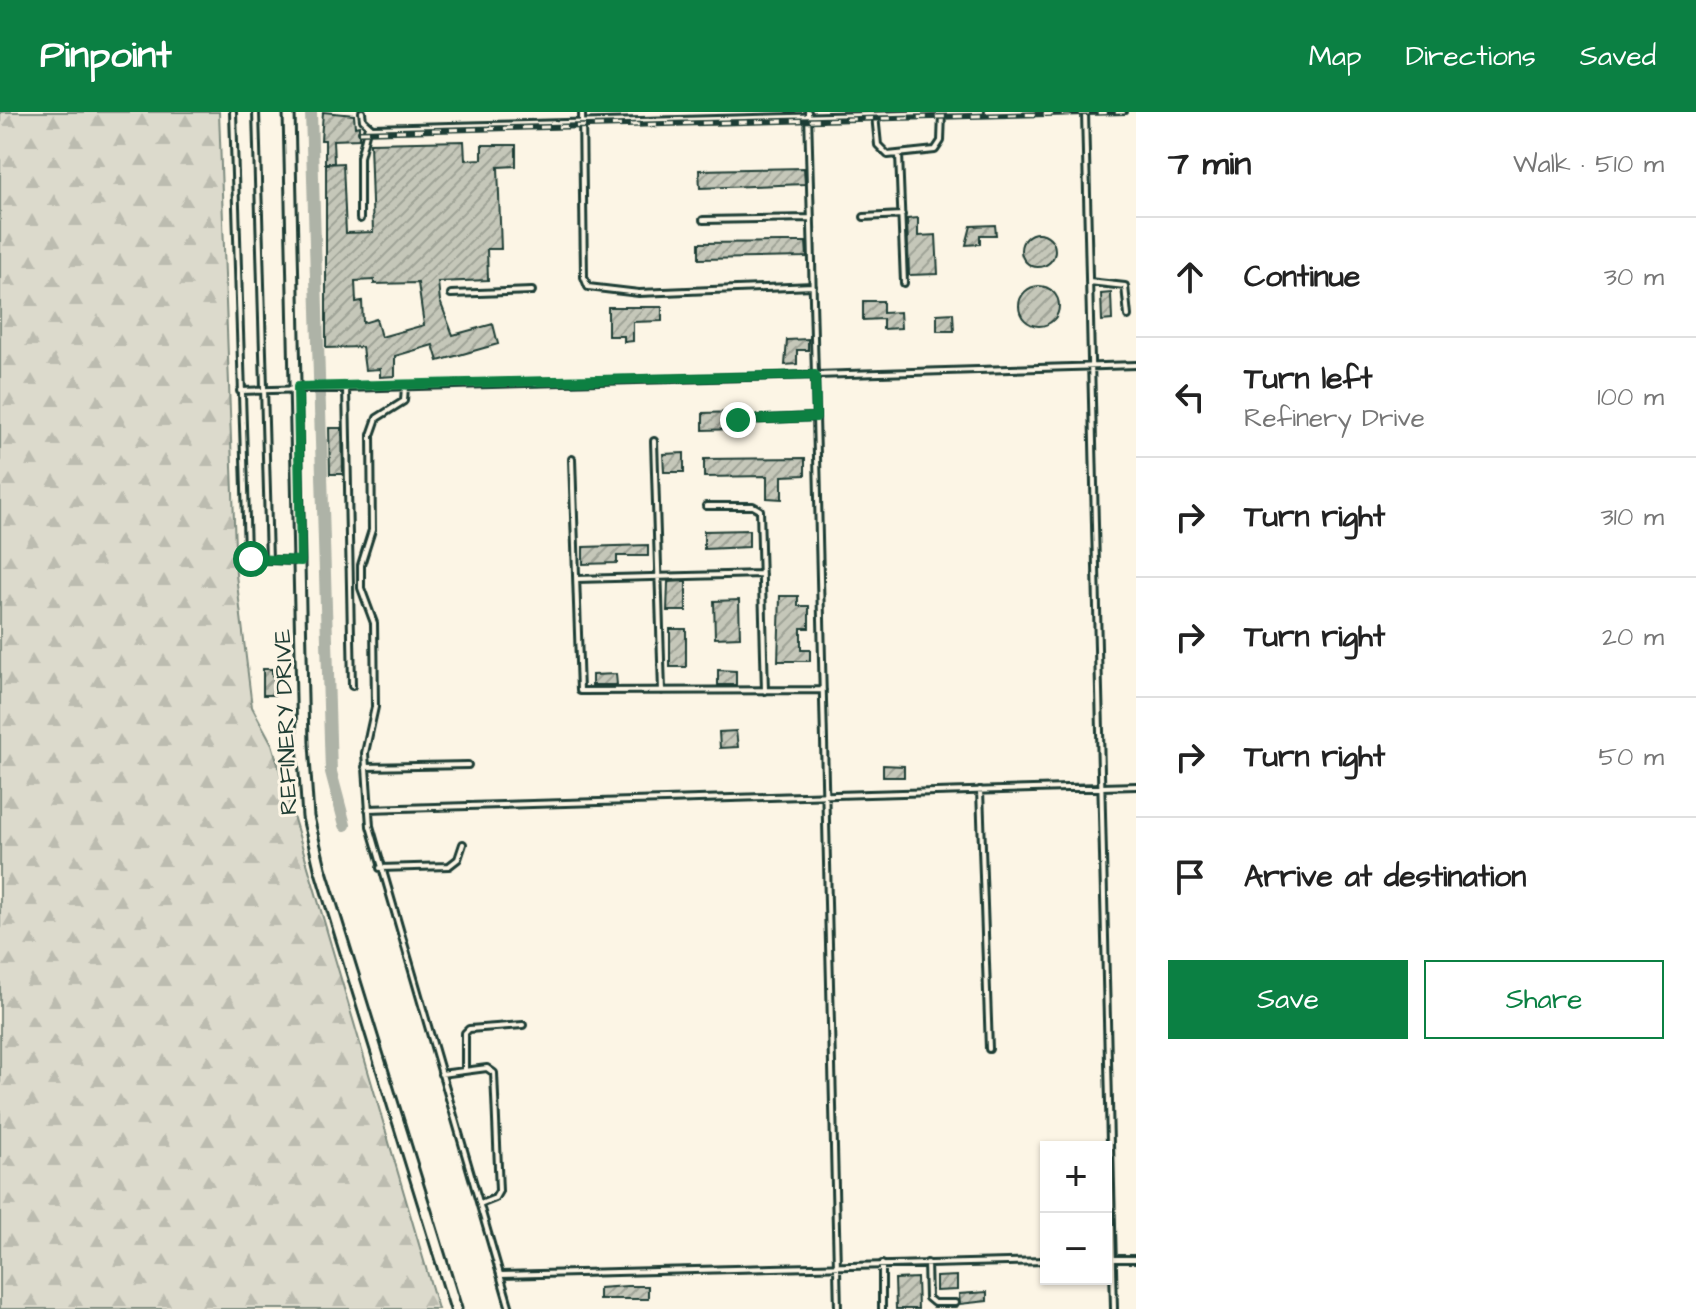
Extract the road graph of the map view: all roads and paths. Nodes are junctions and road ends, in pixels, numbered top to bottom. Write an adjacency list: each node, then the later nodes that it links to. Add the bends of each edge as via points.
1 (233, 112): 32 (lane)
2 (256, 112): 31 (lane)
3 (289, 112): 29 (street, REFINERY DRIVE)
4 (362, 112): 12 (lane)
5 (582, 112): 11 (lane)
6 (981, 112): 8 (lane)
7 (1085, 112): 19 (lane)
8 (942, 113): 10 (lane); 13 (lane, via 941,141 935,150)
9 (808, 114): 10 (lane); 11 (lane); 16 (lane)
10 (875, 115): 13 (lane, via 880,149)
11 (582, 122): 12 (lane); 21 (lane, via 581,215 588,287 639,293)
12 (368, 126): 17 (lane, via 360,157)
13 (899, 154): 14 (lane)
14 (902, 215): 15 (lane); 20 (lane)
15 (864, 217)
16 (811, 218): 18 (lane); 21 (lane)
17 (360, 219)
18 (703, 220)
19 (1089, 282): 24 (lane, via 1125,286); 26 (lane)
20 (904, 283)
21 (813, 286): 27 (lane)
22 (532, 291): 23 (lane)
23 (451, 294)
24 (1128, 316)
25 (1136, 365): 26 (lane)
26 (1091, 367): 27 (lane); 50 (lane)
27 (815, 375): 28 (lane); 33 (lane)
28 (405, 386): 30 (lane); 48 (lane, via 404,401 377,418 371,435 372,530 361,565 361,588 374,623 376,697)
29 (302, 387): 30 (lane); 31 (lane); 39 (street, REFINERY DRIVE)
30 (346, 388): 43 (lane)
31 (264, 389): 32 (lane); 38 (lane)
32 (240, 391): 38 (lane, via 247,551 251,559)
33 (816, 417): 34 (lane); 44 (lane)
34 (738, 420)
35 (654, 441): 41 (lane)
36 (572, 459): 42 (lane)
37 (706, 506): 40 (lane, via 759,508)
38 (269, 560): 39 (lane)
39 (301, 561): 71 (street, REFINERY DRIVE, via 308,817)
40 (762, 574): 41 (lane); 46 (lane)
41 (659, 578): 42 (lane); 45 (lane)
42 (576, 579): 45 (lane, via 579,689)
43 (352, 686)
44 (823, 690): 46 (lane); 52 (lane)
45 (662, 691): 46 (lane)
46 (765, 692)
47 (468, 765): 48 (lane)
48 (365, 767): 53 (lane)
49 (1136, 786): 50 (lane)
50 (1101, 787): 51 (lane); 61 (lane)
51 (980, 790): 52 (lane); 57 (lane)
52 (825, 794): 53 (lane); 67 (lane)
53 (368, 809): 55 (lane)
54 (463, 844): 55 (lane, via 449,866)
55 (380, 868): 59 (lane)
56 (523, 1025): 58 (lane, via 469,1029)
57 (989, 1049)
58 (464, 1071): 59 (lane); 60 (lane, via 490,1068 495,1080 499,1191)
59 (441, 1074): 60 (lane)
60 (480, 1204): 68 (lane)
61 (1108, 1213)
62 (1112, 1259): 63 (lane)
63 (1136, 1259)
64 (1040, 1261): 65 (lane)
65 (927, 1263): 66 (lane); 70 (lane, via 928,1298)
66 (882, 1264): 67 (lane); 74 (lane)
67 (836, 1266): 68 (lane); 73 (lane)
68 (501, 1275): 72 (lane)
69 (1112, 1285): 75 (lane)
70 (955, 1303)
71 (456, 1309)
72 (510, 1309)
73 (838, 1309)
74 (882, 1309)
75 (1114, 1309)

